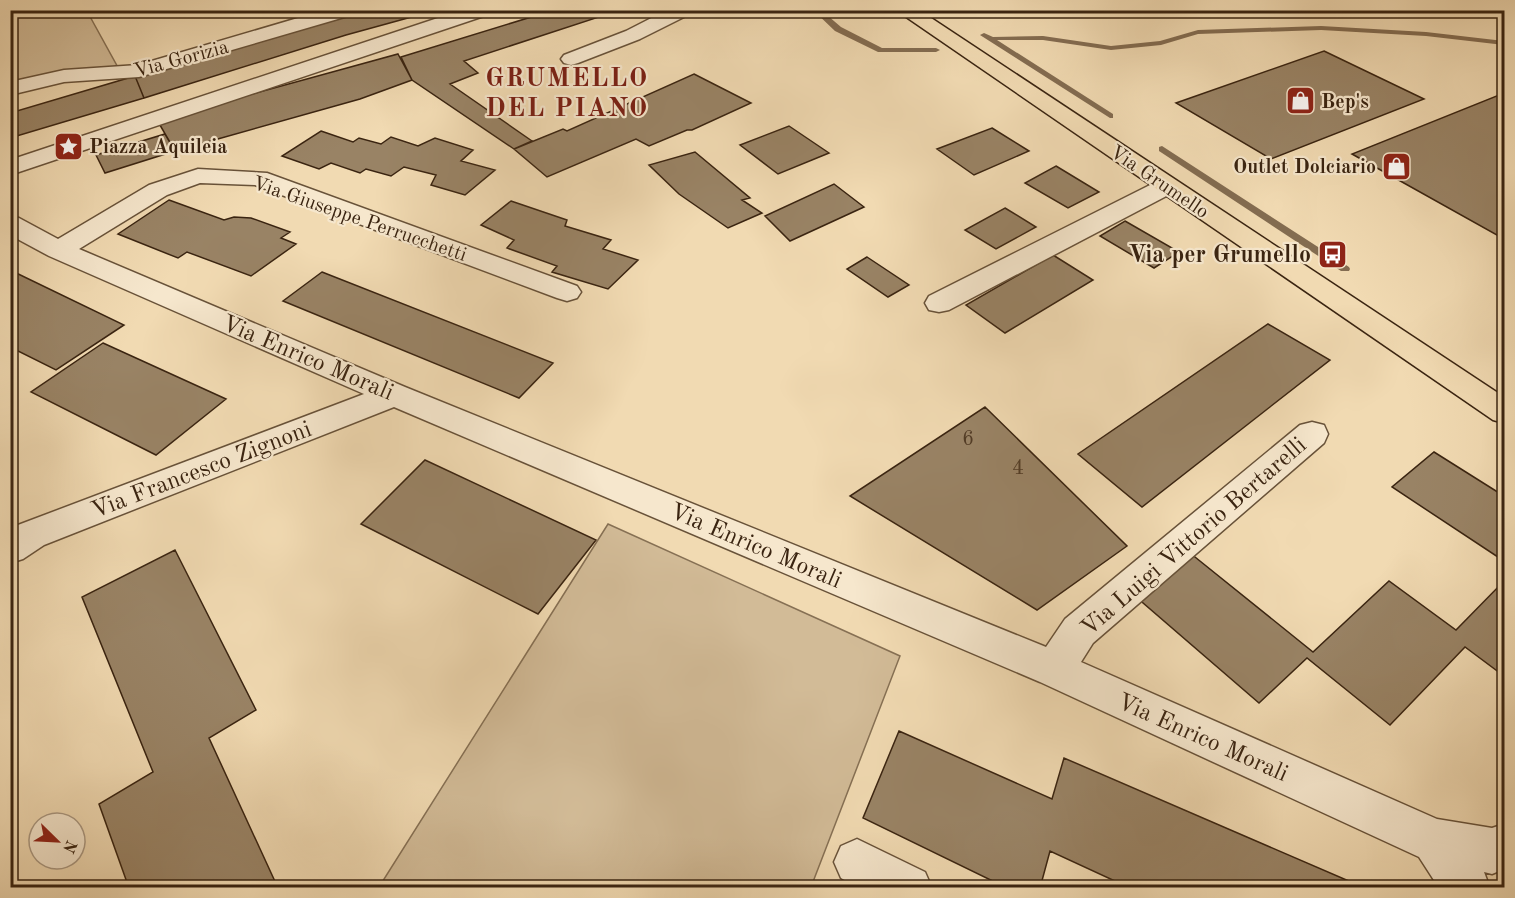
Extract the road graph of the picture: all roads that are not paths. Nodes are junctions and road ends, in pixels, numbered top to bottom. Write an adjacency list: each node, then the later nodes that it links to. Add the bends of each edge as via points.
1 (348, 10): 6 (street, Via Gorizia, via 139,71 64,76)
2 (483, 10): 7 (street)
3 (683, 10): 5 (street)
4 (905, 10): 8 (main road, Via Grumello)
5 (571, 59)
6 (10, 90)
7 (10, 168)
8 (1167, 186): 12 (street); 14 (main road, Via Grumello)
9 (10, 224): 10 (street, Via Enrico Morali)
10 (58, 250): 11 (street, Via Giuseppe Perrucchetti, via 158,190 198,176 258,178); 13 (street, Via Enrico Morali)
11 (567, 292)
12 (939, 303)
13 (394, 395): 16 (street, Via Francesco Zignoni, via 31,535); 17 (street, Via Enrico Morali)
14 (1504, 412)
15 (1312, 434): 17 (street, Via Luigi Vittorio Bertarelli, via 1079,631)
16 (10, 548)
17 (1054, 669): 18 (street, Via Enrico Morali)
18 (1435, 841): 19 (street, Via Enrico Morali, via 1492,851); 22 (street)
19 (1504, 846)
20 (857, 862): 21 (street)
21 (909, 888)
22 (1467, 888)

